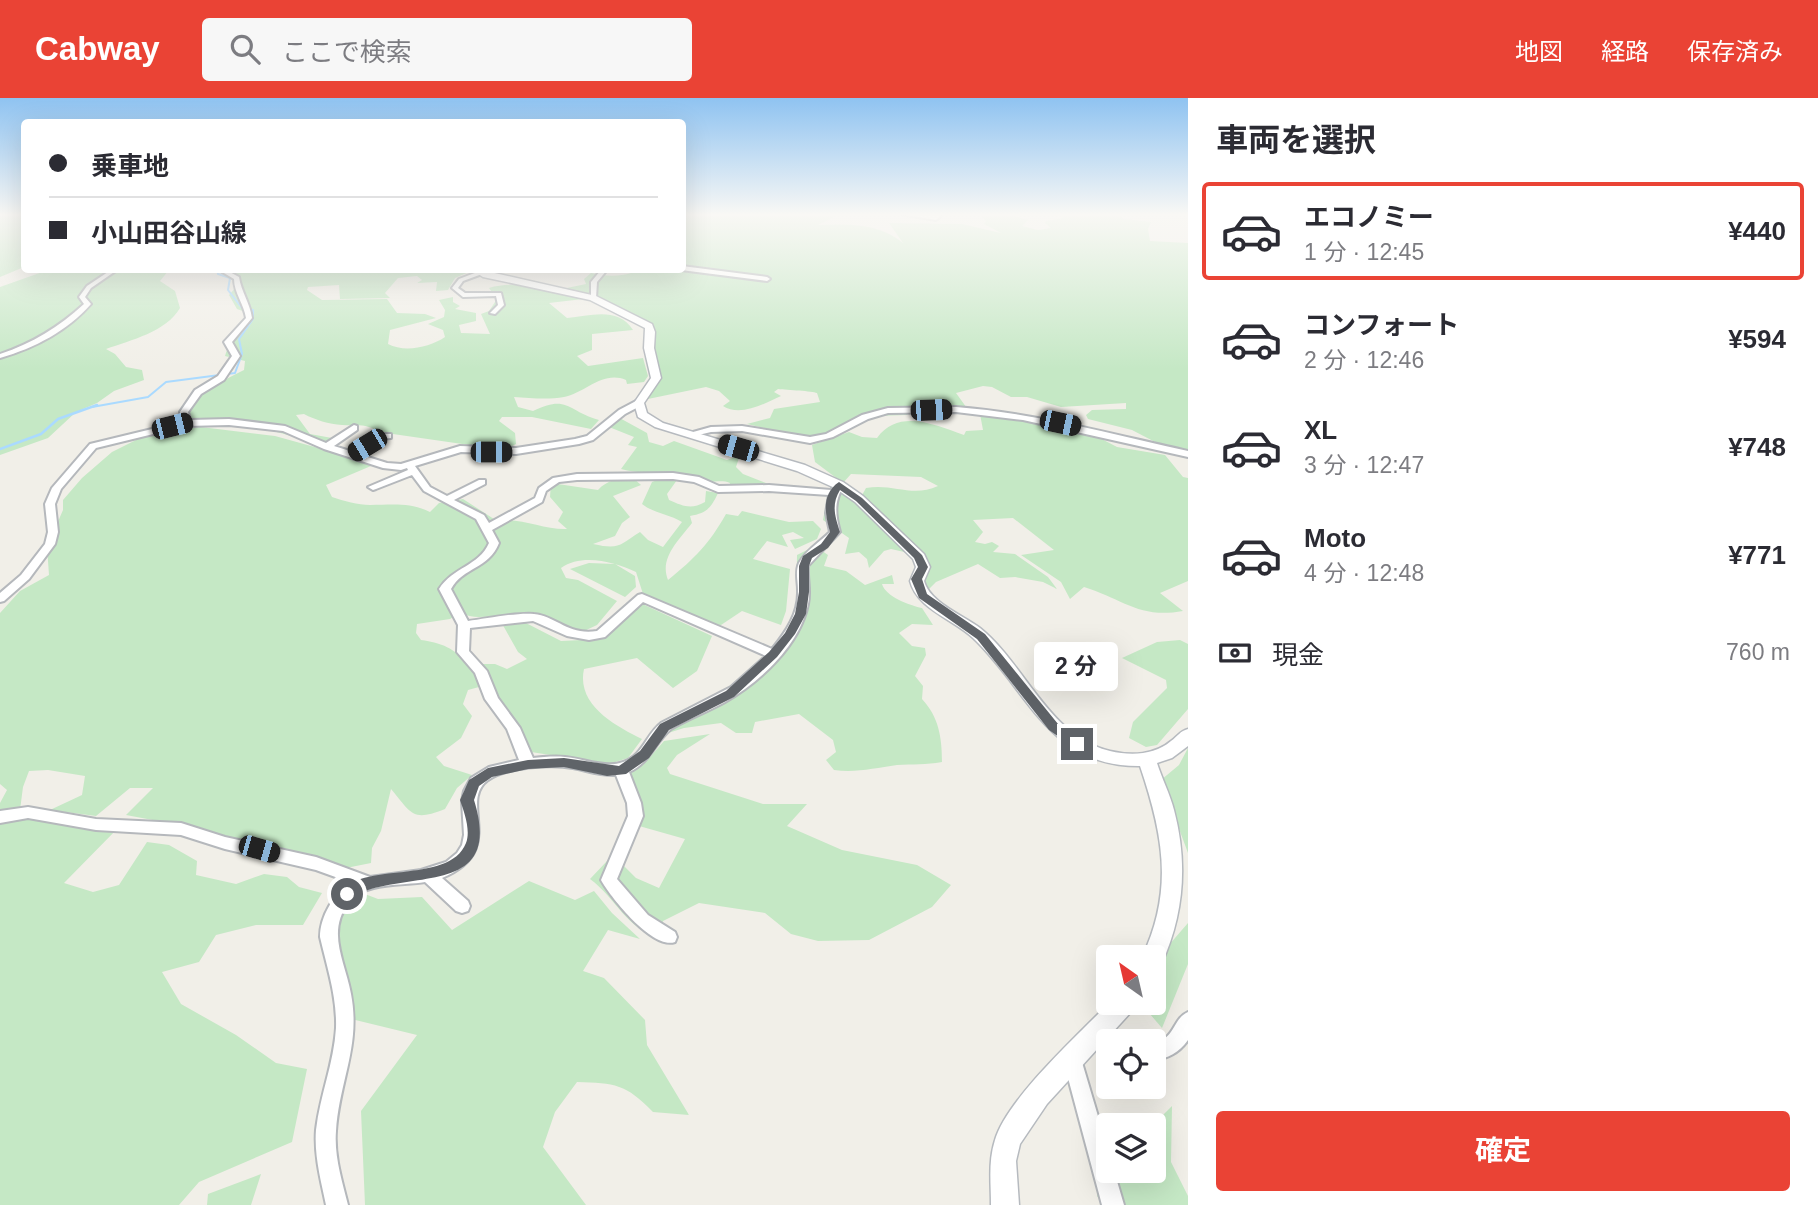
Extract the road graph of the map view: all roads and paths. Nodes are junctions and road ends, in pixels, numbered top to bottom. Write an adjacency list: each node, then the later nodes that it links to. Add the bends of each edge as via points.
1 (686, 269): 7 (street)
2 (110, 273): 10 (street, via 89,287 82,297 88,304 58,332)
3 (228, 273): 12 (street, via 237,278 236,287 249,307 249,318 228,342 236,356 221,378 198,392 184,412)
4 (474, 273): 9 (street, via 455,288 463,295 499,294 501,305)
5 (487, 273): 8 (main road)
6 (602, 273): 8 (street, via 594,282)
7 (767, 279)
8 (593, 298): 11 (main road, via 651,329 649,348 658,374)
9 (494, 313)
10 (0, 356)
11 (639, 403): 14 (main road, via 647,419); 19 (street, via 583,440 516,451 460,449)
12 (186, 423): 16 (street, via 229,422 285,429); 27 (street, via 93,446 50,503 50,544 25,577)
13 (354, 428): 16 (street)
14 (690, 434): 17 (street, via 729,427 814,440 885,410 956,409 1060,423); 24 (main road, via 801,468)
15 (388, 436): 18 (street, via 378,436)
16 (327, 447): 18 (street)
17 (1188, 454)
18 (351, 455): 19 (street)
19 (411, 469): 22 (street); 25 (street, via 427,489)
20 (379, 475): 22 (street)
21 (482, 482): 25 (street)
22 (388, 483): 23 (street)
23 (373, 487)
24 (836, 489): 26 (street, via 718,489 673,476 577,477 556,480 542,489 539,500); 29 (street, via 829,512 835,532 808,556 800,614); 31 (main road, via 867,507 919,557 923,567 916,579 923,596 981,636 1062,734 1115,758)
25 (448, 499): 26 (street, via 480,517)
26 (486, 529): 28 (street, via 494,543 492,552 449,580 445,589)
27 (0, 599)
28 (464, 625): 29 (street, via 534,617 589,636 601,634 642,597); 32 (street, via 463,652 481,671)
29 (773, 654): 33 (street, via 730,694 664,727 645,755)
30 (1188, 735): 31 (main road, via 1178,748)
31 (1147, 759): 39 (main road, via 1166,814 1173,887)
32 (528, 764): 33 (street, via 564,762); 35 (street, via 488,773 474,783 467,800 473,843 450,868)
33 (622, 771): 38 (street, via 636,809 635,823 611,866 610,880 642,920)
34 (0, 817): 36 (street, via 49,813 109,826 197,831 221,842)
35 (428, 874): 36 (street); 37 (street)
36 (368, 883): 44 (street, via 347,894 328,933 346,1031 326,1132)
37 (462, 906)
38 (669, 937)
39 (1160, 945)
40 (1188, 1021): 42 (street, via 1180,1040)
41 (1096, 1044): 43 (main road)
42 (1166, 1049)
43 (1072, 1059): 45 (main road, via 1038,1095 1008,1139 1003,1161); 46 (street)
44 (337, 1205)
45 (1004, 1205)
46 (1113, 1205)

